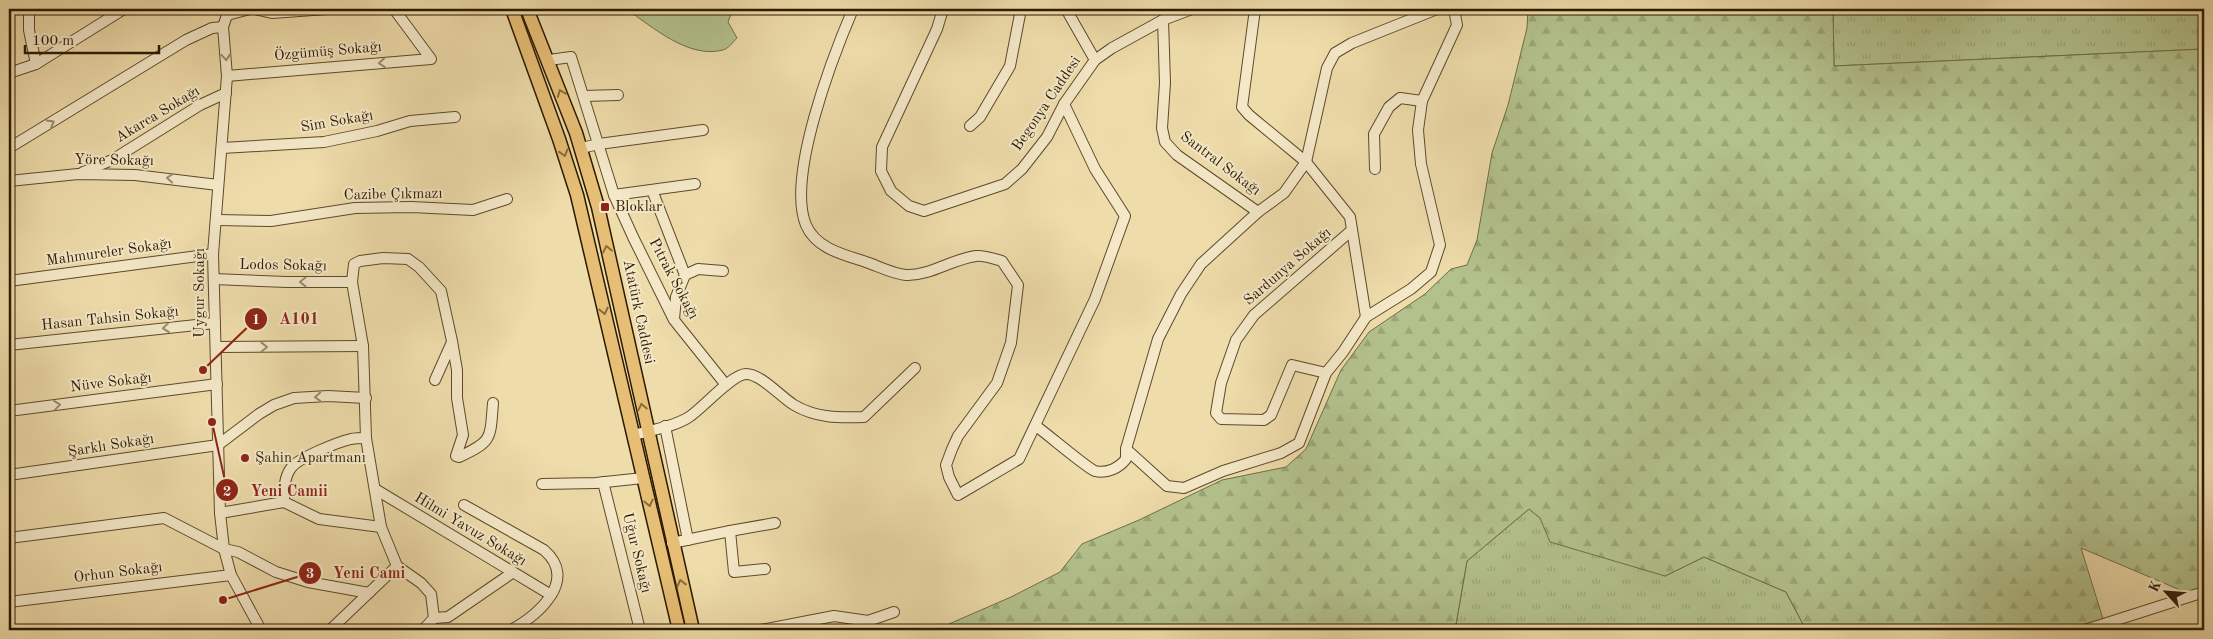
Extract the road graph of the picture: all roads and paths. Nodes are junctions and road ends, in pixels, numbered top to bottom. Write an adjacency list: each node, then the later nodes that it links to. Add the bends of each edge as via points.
1 (29, 9): 23 (street, via 28,30)
2 (124, 9): 23 (street)
3 (250, 9): 17 (street)
4 (255, 9): 5 (street, via 272,13)
5 (327, 9)
6 (394, 9): 25 (street, Özgümüş Sokağı, one-way to 25, via 431,59)
7 (512, 9): 74 (main road, Atatürk Caddesi, one-way to 74, via 576,195)
8 (527, 9): 21 (main road, Atatürk Caddesi)
9 (840, 9): 18 (street)
10 (943, 9): 30 (street, Begonya Caddesi, via 938,30 882,147 881,171 891,191 909,206 924,211 1005,184 1022,169 1046,137)
11 (1022, 9): 32 (street, via 1010,66 980,117)
12 (1066, 9): 22 (street)
13 (1192, 9): 19 (street, Begonya Caddesi)
14 (1255, 9): 38 (street, via 1242,107)
15 (1437, 9): 38 (street, via 1335,53 1327,68)
16 (1454, 9): 29 (street, via 1457,25)
17 (226, 12): 20 (street, Uygur Sokağı)
18 (851, 13): 72 (street, via 831,60 814,118 802,182 806,226 831,250 906,275 976,256 1002,260 1018,285 1011,343 997,383 958,436 946,465 958,495 1019,459)
19 (1163, 20): 22 (street, Begonya Caddesi); 47 (street, Santral Sokağı, via 1165,82 1162,128 1165,142 1177,155)
20 (223, 27): 25 (street, Uygur Sokağı, one-way to 25); 35 (street, one-way to 20, via 186,40 212,28)
21 (549, 60): 28 (street, Pıtrak Sokağı, via 571,57); 37 (main road, Atatürk Caddesi, one-way to 21)
22 (1095, 60): 30 (street, Begonya Caddesi)
23 (36, 64): 24 (street)
24 (9, 73)
25 (227, 76): 26 (street, Uygur Sokağı)
26 (226, 93): 36 (street, Uygur Sokağı); 40 (street, Akarca Sokağı, via 200,105 112,160)
27 (618, 95): 28 (street)
28 (584, 96): 34 (street, Pıtrak Sokağı)
29 (1422, 101): 39 (street, via 1400,98 1389,107 1374,134); 56 (street, via 1418,130 1421,164 1440,245 1431,272 1411,289)
30 (1064, 104): 72 (street, via 1095,169 1125,216 1095,299)
31 (455, 117): 36 (street, Sim Sokağı, via 410,121 324,142)
32 (970, 126)
33 (703, 130): 34 (street)
34 (599, 144): 37 (street); 45 (street, Pıtrak Sokağı)
35 (9, 148)
36 (222, 148): 43 (street, Uygur Sokağı)
37 (581, 148): 73 (main road, Atatürk Caddesi, one-way to 37, via 598,208)
38 (1306, 162): 47 (street, via 1284,193); 49 (street, via 1350,217)
39 (1375, 169)
40 (78, 174): 41 (street, Yöre Sokağı); 43 (street, Yöre Sokağı, one-way to 40, via 135,174)
41 (9, 181)
42 (695, 184): 44 (street)
43 (218, 185): 48 (street, Uygur Sokağı)
44 (652, 190): 45 (street); 52 (street, Pıtrak Sokağı)
45 (614, 195): 57 (street, Pıtrak Sokağı)
46 (507, 199): 48 (street, Cazibe Çıkmazı, via 473,210 355,208 271,221)
47 (1258, 212): 77 (street, via 1201,264 1181,294 1158,339)
48 (217, 220): 50 (street, Uygur Sokağı)
49 (1352, 230): 56 (street); 64 (street, Sardunya Sokağı, via 1254,315 1236,340 1221,383 1216,413 1221,419 1264,420 1271,415 1292,365)
50 (213, 254): 53 (street, Uygur Sokağı); 54 (street, Mahmureler Sokağı)
51 (723, 271): 52 (street, via 698,269)
52 (685, 275): 57 (street, via 676,297)
53 (214, 278): 55 (street, Lodos Sokağı, one-way to 53); 58 (street, Uygur Sokağı)
54 (9, 281)
55 (352, 282): 59 (street, via 354,264 360,261 382,258 408,260 441,291); 61 (street)
56 (1366, 317): 64 (street)
57 (674, 320): 67 (street, Pıtrak Sokağı)
58 (215, 323): 60 (street, Hasan Tahsin Sokağı, one-way to 60); 62 (street, Uygur Sokağı)
59 (452, 341): 65 (street); 69 (street, via 463,435 456,456 479,448 488,440)
60 (9, 345)
61 (363, 346): 62 (street, one-way to 61); 68 (street)
62 (216, 347): 66 (street, Uygur Sokağı)
63 (915, 368): 67 (street, via 864,417 835,418 815,414 794,405 755,375 744,374)
64 (1326, 374): 77 (street, via 1299,443 1281,453 1223,471 1184,488 1168,486)
65 (435, 380)
66 (217, 384): 70 (street, Nüve Sokağı, one-way to 66); 76 (street, Uygur Sokağı)
67 (726, 385): 71 (street, via 688,418)
68 (366, 398): 75 (street); 76 (street, one-way to 76, via 294,398 259,414)
69 (493, 403)
70 (9, 411)
71 (665, 426): 73 (street); 90 (street)
72 (1036, 426): 77 (street, via 1094,471 1110,471 1120,466 1126,459)
73 (647, 431): 74 (street); 91 (main road, Atatürk Caddesi)
74 (634, 435): 79 (main road, Atatürk Caddesi)
75 (366, 438): 82 (street); 83 (street, via 353,438 298,462 291,468 285,483)
76 (218, 445): 78 (street, Şarklı Sokağı); 85 (street, Uygur Sokağı)
77 (1126, 449)
78 (9, 475)
79 (643, 478): 80 (street); 108 (main road, Atatürk Caddesi, one-way to 108)
80 (603, 482): 81 (street); 107 (street, Uğur Sokağı)
81 (542, 484)
82 (374, 489): 87 (street); 95 (street, Hilmi Yavuz Sokağı)
83 (284, 502): 85 (street); 87 (street, via 319,519)
84 (464, 505): 99 (street, Hilmi Yavuz Sokağı, via 553,557 559,572)
85 (220, 513): 92 (street, Uygur Sokağı)
86 (775, 523): 88 (street)
87 (381, 527): 93 (street)
88 (730, 531): 90 (street); 94 (street, via 734,572)
89 (9, 538): 92 (street, via 164,518)
90 (688, 540): 91 (street)
91 (672, 543): 109 (main road, Atatürk Caddesi, one-way to 91)
92 (224, 549): 96 (street, Uygur Sokağı); 98 (street, via 308,582)
93 (397, 566): 98 (street); 102 (street, via 432,594)
94 (765, 569)
95 (512, 573): 99 (street, Hilmi Yavuz Sokağı); 102 (street, via 448,617)
96 (231, 575): 100 (street, Orhun Sokağı); 103 (street, Uygur Sokağı)
97 (2204, 592): 111 (street)
98 (369, 593): 104 (street)
99 (551, 595): 106 (street, Hilmi Yavuz Sokağı, via 542,609)
100 (9, 602)
101 (894, 612): 110 (street, via 868,621 834,616)
102 (434, 618): 105 (street)
103 (261, 630)
104 (330, 630)
105 (423, 630)
106 (511, 630)
107 (640, 630)
108 (679, 630)
109 (693, 630)
110 (761, 630)
111 (2085, 630)

